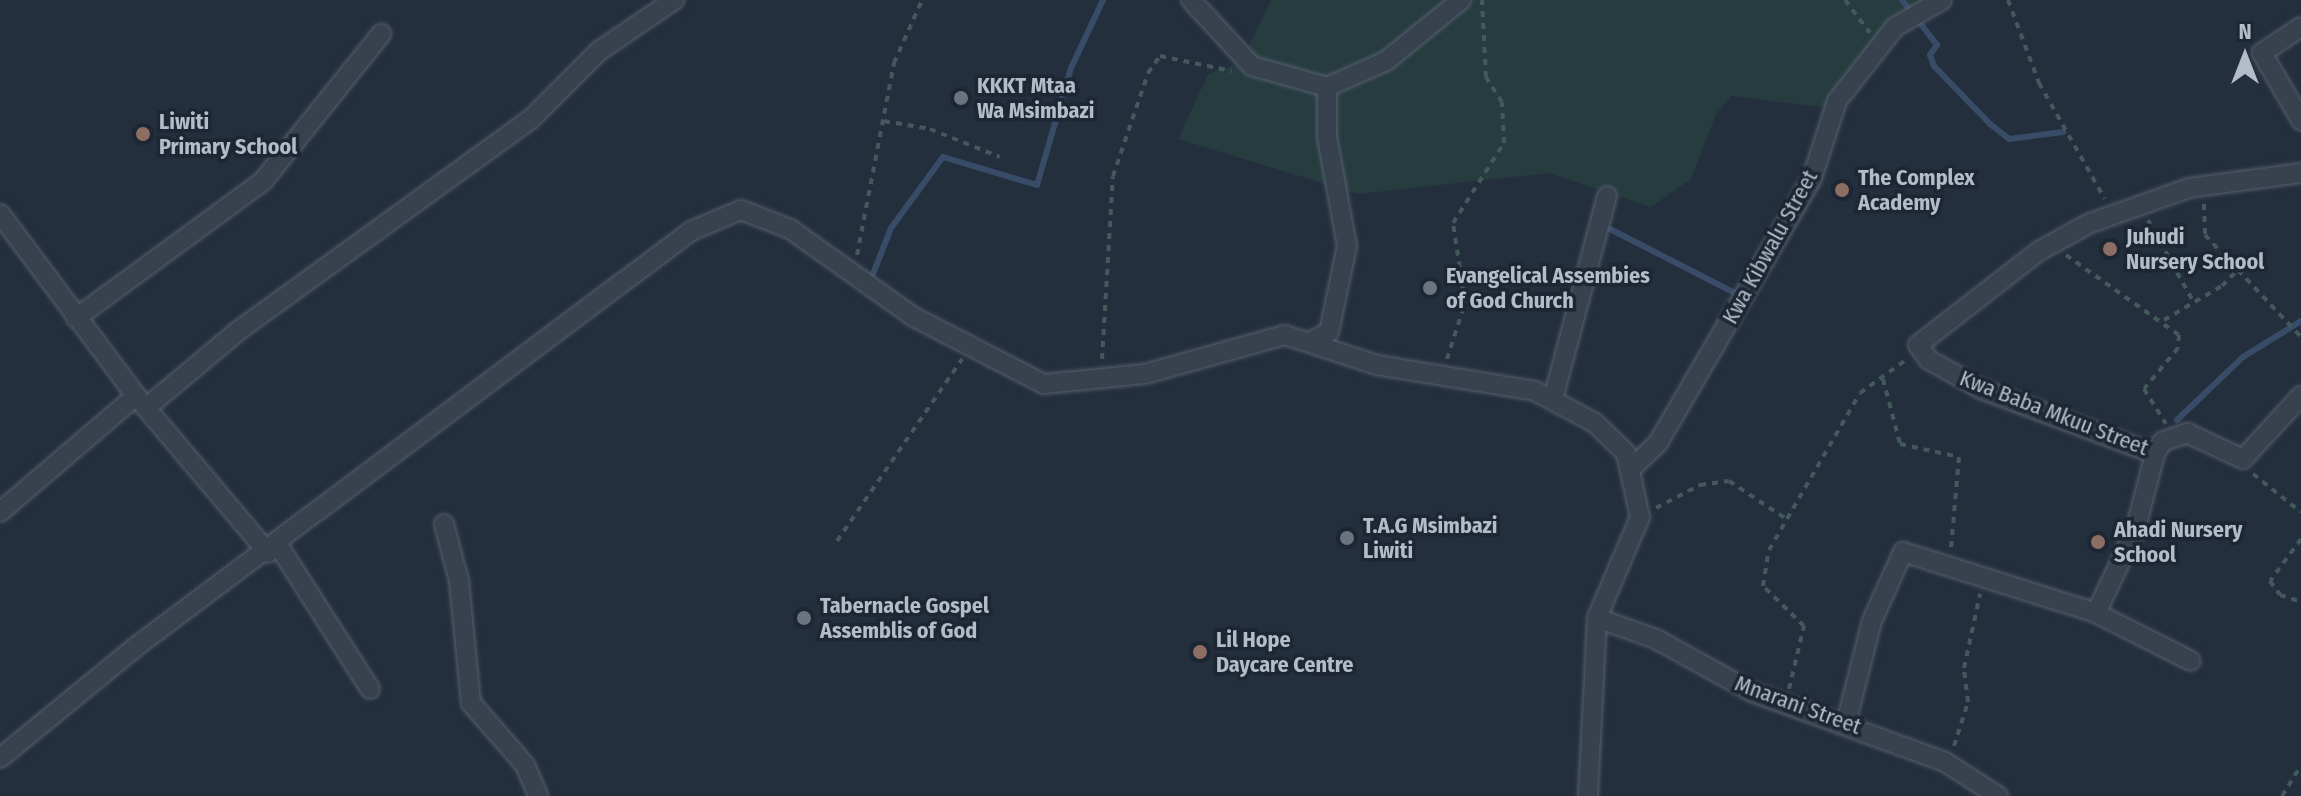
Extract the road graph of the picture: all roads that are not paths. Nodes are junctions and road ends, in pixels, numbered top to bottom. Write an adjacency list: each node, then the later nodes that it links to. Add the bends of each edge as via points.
1 (674, 0): 16 (street, via 599,51 532,118)
2 (1191, 0): 7 (street, via 1233,48 1244,69)
3 (1461, 0): 7 (street, via 1386,61)
4 (1942, 0): 18 (street, Kwa Kibwalu Street, via 1880,43 1837,101 1812,178 1658,443)
5 (2301, 27): 8 (street, via 2262,53)
6 (381, 34): 12 (street, via 263,181)
7 (1327, 87): 13 (street, via 1327,137 1347,246 1329,332)
8 (2301, 120)
9 (2301, 173): 17 (street, Kwa Baba Mkuu Street, via 2201,186 2138,204 2055,244 1918,345 1929,360 1981,389)
10 (1607, 196): 15 (street)
11 (3, 226): 12 (street)
12 (76, 318): 16 (street)
13 (1310, 342): 15 (street, via 1377,365 1446,373); 21 (street, via 1273,336 1100,382 1044,384 965,345 769,218 741,210 712,220)
14 (2301, 396): 17 (street, Kwa Baba Mkuu Street, via 2241,460 2203,437 2174,435)
15 (1553, 399): 18 (street, via 1595,423)
16 (141, 402): 19 (street); 21 (street)
17 (2155, 454): 22 (street, via 2135,531)
18 (1632, 468): 23 (street, via 1640,517)
19 (0, 512)
20 (444, 524): 28 (street, via 459,581 471,703 525,765)
21 (273, 549): 25 (street); 27 (street, via 137,646)
22 (2096, 613): 24 (street); 26 (street, via 1948,563 1900,556 1872,621 1857,702)
23 (1597, 618): 26 (street, Mnarani Street, via 1784,703); 29 (street)
24 (2191, 661)
25 (370, 689)
26 (1846, 723): 30 (street, Mnarani Street, via 1945,762)
27 (0, 758)
28 (538, 796)
29 (1588, 796)
30 (1998, 796)

